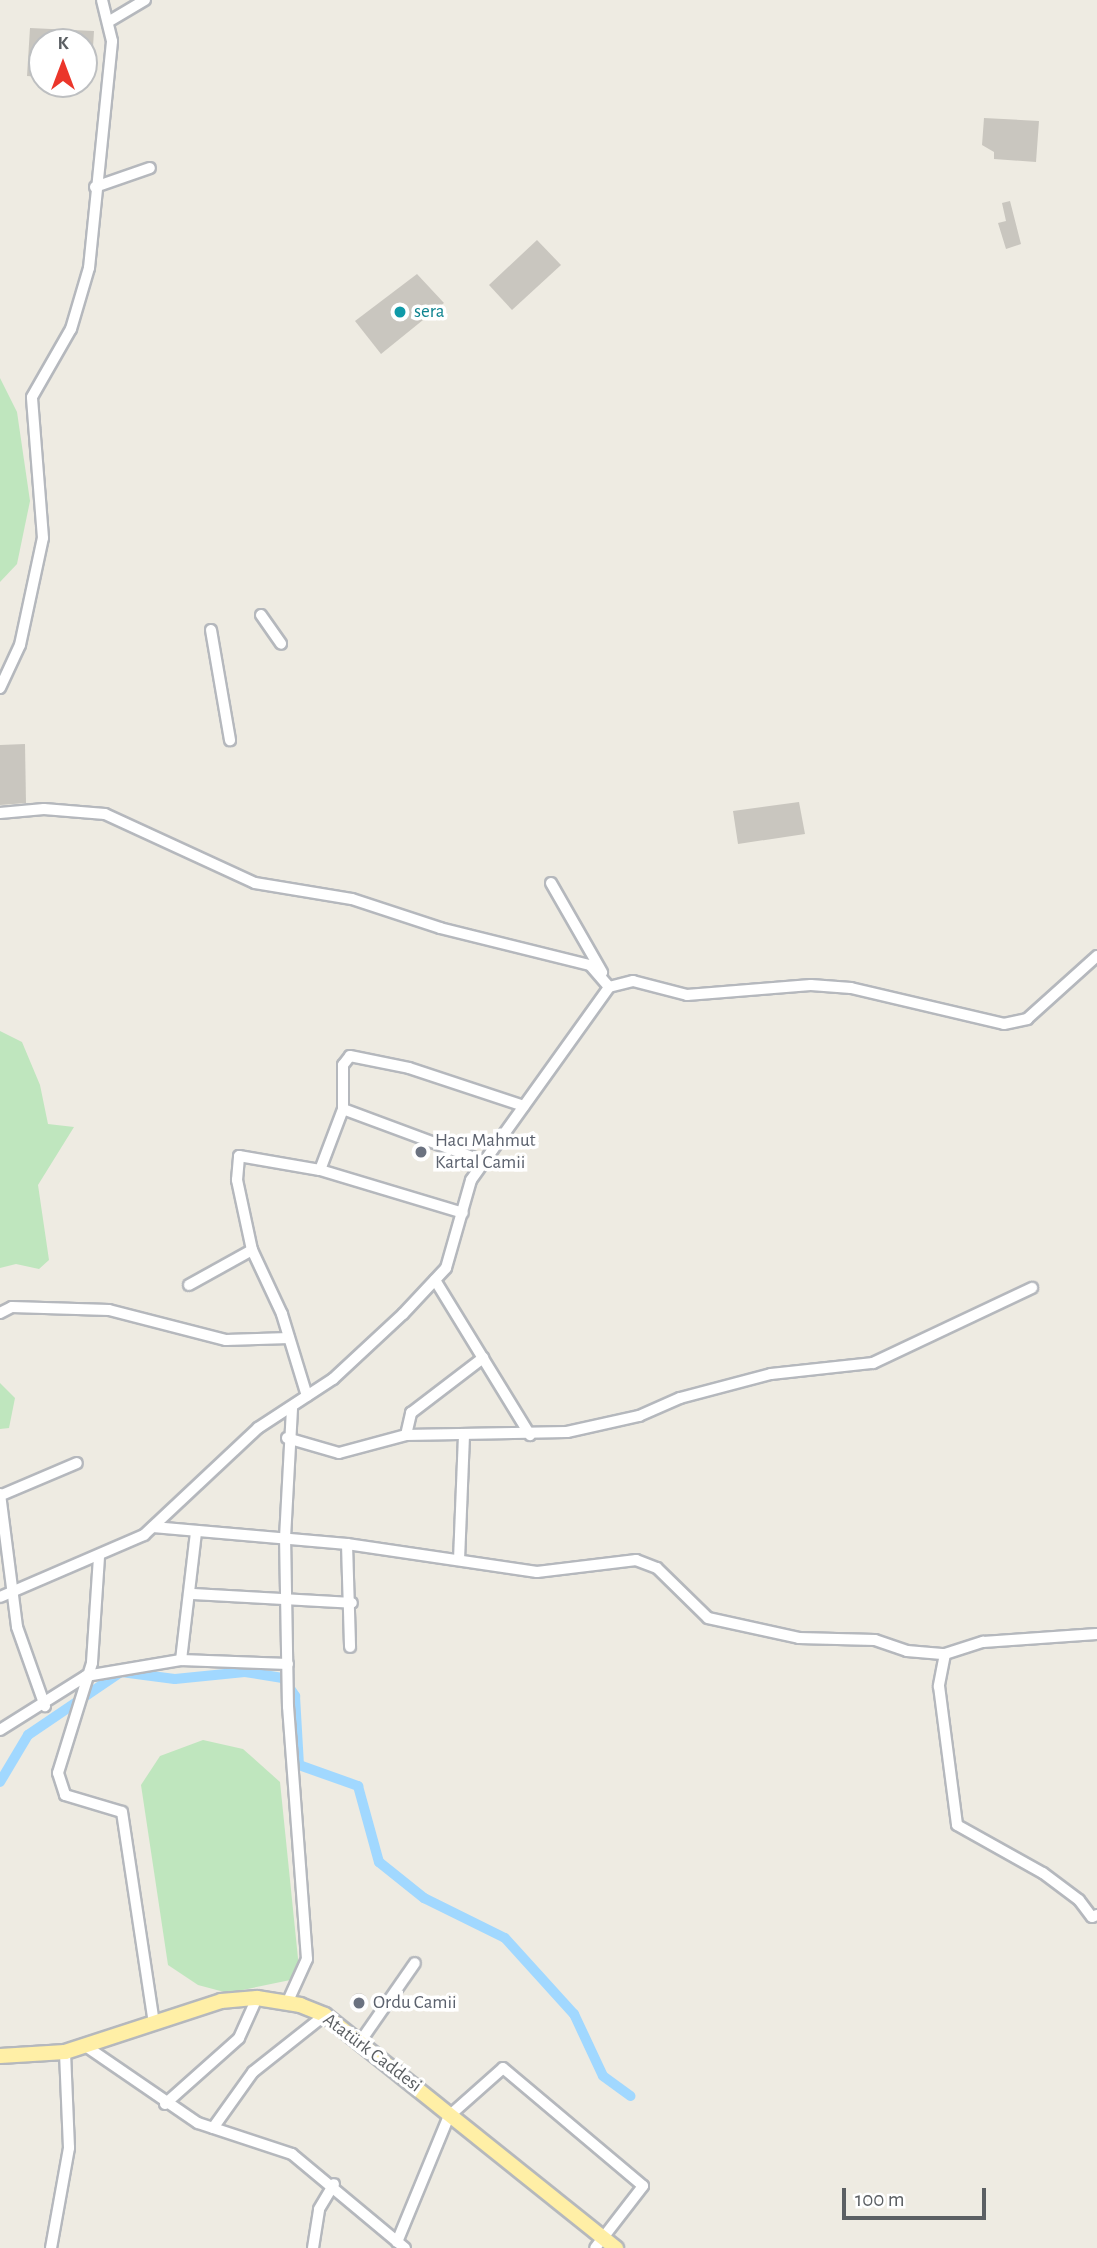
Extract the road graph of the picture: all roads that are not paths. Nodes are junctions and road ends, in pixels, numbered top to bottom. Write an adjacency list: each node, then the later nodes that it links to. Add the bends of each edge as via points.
1 (102, 0): 3 (street)
2 (145, 0): 3 (street)
3 (108, 22): 5 (street, via 112,41)
4 (150, 168): 5 (street)
5 (95, 187): 9 (street, via 89,268 78,305 56,360 32,397 43,538 20,645)
6 (261, 615): 8 (street)
7 (211, 630): 10 (street)
8 (281, 644)
9 (0, 688)
10 (230, 740)
11 (0, 813): 14 (street, via 44,809 105,814 255,883 352,899 440,928 590,965)
12 (551, 883): 14 (street)
13 (1097, 957): 14 (street, via 1027,1019 1004,1024 851,988 811,985 687,995 633,982)
14 (610, 987): 15 (street)
15 (524, 1107): 16 (street, via 409,1068 350,1056 343,1065); 17 (street)
16 (343, 1109): 17 (street); 18 (street)
17 (483, 1161): 19 (street, via 471,1180)
18 (320, 1170): 19 (street); 20 (street, via 239,1156 237,1180)
19 (463, 1213): 21 (street, via 446,1268)
20 (252, 1250): 22 (street); 25 (street)
21 (435, 1280): 26 (street); 27 (street, via 333,1379)
22 (190, 1285)
23 (1032, 1288): 31 (street, via 873,1363 771,1374 680,1398 639,1416)
24 (0, 1313): 25 (street, via 12,1307 109,1310 226,1340)
25 (289, 1338): 27 (street)
26 (483, 1358): 29 (street, via 411,1413); 31 (street)
27 (307, 1396): 28 (street)
28 (292, 1407): 32 (street); 35 (street, via 258,1428)
29 (406, 1435): 30 (street); 32 (street, via 339,1453)
30 (464, 1436): 31 (street); 40 (street)
31 (530, 1436)
32 (287, 1438): 37 (street)
33 (77, 1463): 34 (street)
34 (2, 1494): 41 (street)
35 (153, 1527): 36 (street); 39 (street)
36 (196, 1533): 37 (street); 42 (street)
37 (285, 1538): 38 (street); 44 (street)
38 (347, 1544): 40 (street); 45 (street)
39 (99, 1557): 41 (street); 51 (street, via 92,1663)
40 (459, 1560): 48 (street, via 563,1572 636,1560 657,1568 708,1618 799,1638 875,1640 907,1651)
41 (12, 1594): 43 (street); 52 (street, via 17,1627)
42 (193, 1594): 44 (street); 49 (street)
43 (0, 1597)
44 (287, 1599): 45 (street); 50 (street)
45 (352, 1603): 47 (street)
46 (1097, 1634): 48 (street, via 983,1642)
47 (350, 1647)
48 (945, 1654): 54 (street, via 939,1686 957,1825 1043,1873 1079,1900 1092,1917)
49 (181, 1660): 50 (street); 51 (street)
50 (288, 1664): 57 (street, via 307,1959)
51 (86, 1676): 52 (street); 59 (street, via 83,1708 58,1773 60,1790 78,1802 122,1812)
52 (45, 1706): 53 (street)
53 (0, 1730)
54 (1097, 1915)
55 (415, 1963): 60 (street)
56 (257, 1998): 57 (main road, Atatürk Caddesi); 59 (main road, Atatürk Caddesi, via 221,2001); 64 (street, via 240,2038)
57 (288, 2001): 58 (main road, Atatürk Caddesi)
58 (325, 2015): 60 (main road, Atatürk Caddesi); 66 (street, via 253,2072)
59 (154, 2023): 61 (main road, Atatürk Caddesi)
60 (360, 2042): 65 (main road, Atatürk Caddesi)
61 (84, 2045): 62 (main road, Atatürk Caddesi); 64 (street)
62 (65, 2052): 63 (main road, Atatürk Caddesi); 70 (street, via 69,2148)
63 (0, 2056)
64 (166, 2104): 66 (street)
65 (449, 2116): 68 (main road, Atatürk Caddesi); 68 (street, via 503,2068 643,2186); 69 (street)
66 (213, 2128): 67 (street, via 292,2154)
67 (334, 2184): 69 (street); 71 (street, via 319,2209)
68 (599, 2243): 72 (main road, Atatürk Caddesi)
69 (401, 2245)
70 (51, 2248)
71 (313, 2248)
72 (615, 2248)

